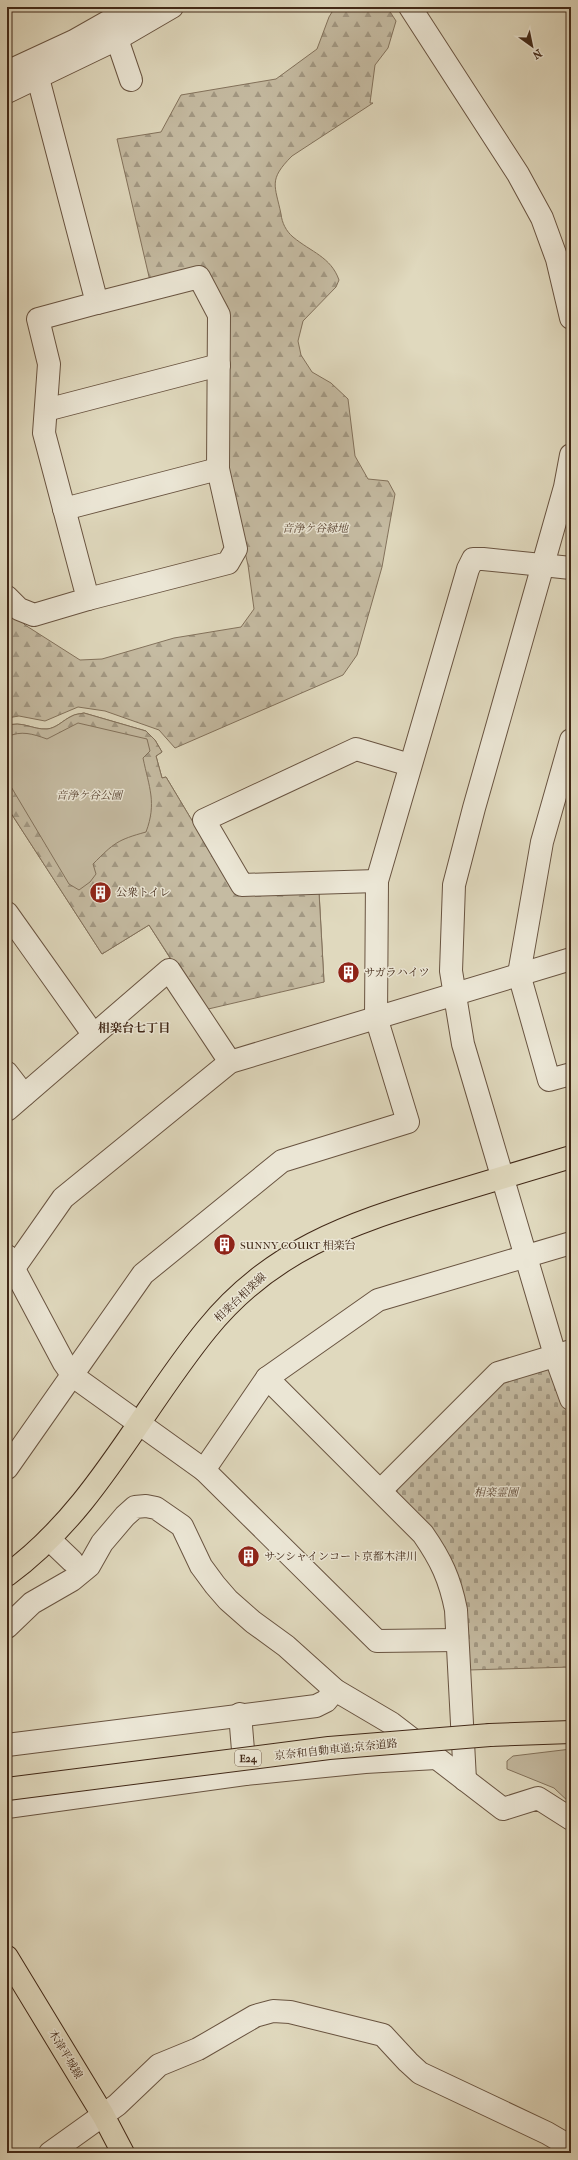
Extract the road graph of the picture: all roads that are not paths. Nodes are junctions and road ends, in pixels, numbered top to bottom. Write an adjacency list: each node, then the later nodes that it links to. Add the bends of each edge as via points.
1 (134, 7): 5 (street, via 74,41)
2 (172, 7): 4 (street)
3 (410, 7): 10 (street, via 518,174 542,218 557,259)
4 (117, 39): 6 (street); 7 (street)
5 (7, 72)
6 (38, 78): 8 (street); 9 (street)
7 (131, 80)
8 (7, 92)
9 (97, 303): 11 (street, via 199,278 219,315); 12 (street, via 38,319 49,364)
10 (571, 318)
11 (220, 365): 12 (street); 14 (street)
12 (46, 410): 15 (street, via 44,434)
13 (571, 455): 16 (street)
14 (218, 469): 15 (street); 19 (street, via 236,549 228,563)
15 (64, 509): 19 (street)
16 (544, 564): 17 (street); 21 (street, via 473,560 468,569); 26 (street, via 454,884 451,970)
17 (571, 568)
18 (7, 597): 19 (street, via 18,609 34,615)
19 (88, 599)
20 (571, 740): 25 (street, via 542,842)
21 (410, 765): 22 (street); 22 (street, via 356,749 204,820 242,886)
22 (377, 881): 27 (street)
23 (7, 913): 28 (street)
24 (571, 959): 25 (street)
25 (519, 974): 26 (street); 31 (street, via 549,1080)
26 (453, 994): 27 (street); 35 (street, via 462,1044)
27 (376, 1017): 29 (street); 40 (street, via 408,1122 282,1161 143,1274)
28 (93, 1034): 29 (street, via 169,970); 32 (street)
29 (230, 1062): 38 (street, via 63,1198)
30 (7, 1073): 32 (street)
31 (571, 1074)
32 (24, 1095): 33 (street)
33 (7, 1110)
34 (571, 1157): 35 (main road, 相楽台相楽線)
35 (501, 1177): 37 (street); 43 (main road, 相楽台相楽線, via 358,1222 316,1241 281,1262 241,1293 207,1329)
36 (571, 1243): 37 (street)
37 (526, 1257): 39 (street); 41 (street, via 378,1300)
38 (9, 1268): 40 (street)
39 (563, 1353): 42 (street); 46 (street, via 498,1373)
40 (73, 1376): 43 (street); 44 (street)
41 (267, 1378): 45 (street); 46 (street)
42 (571, 1399)
43 (139, 1422): 45 (street); 48 (main road, 相楽台相楽線, via 83,1501)
44 (7, 1468)
45 (204, 1470): 53 (street, via 377,1641)
46 (381, 1490): 53 (street, via 424,1534 440,1558 451,1586 456,1610)
47 (135, 1507): 49 (street, via 125,1504 111,1512); 52 (street, via 102,1543 89,1566 72,1580 32,1603); 54 (street, via 156,1508 182,1526 202,1566 228,1600 286,1646)
48 (49, 1539): 49 (street); 50 (main road, 相楽台相楽線)
49 (72, 1562): 51 (street)
50 (7, 1575)
51 (7, 1612)
52 (7, 1627)
53 (457, 1640): 60 (street)
54 (335, 1690): 55 (street, via 326,1701 316,1706); 58 (street, via 391,1723)
55 (240, 1714): 57 (street); 59 (street)
56 (571, 1732): 61 (main road, 京奈和自動車道;京奈道路 / E24, bridge, via 490,1735 329,1748)
57 (7, 1745)
58 (436, 1758): 59 (street); 60 (street)
59 (245, 1774): 62 (street)
60 (465, 1780): 63 (street, via 503,1809 538,1798)
61 (7, 1789)
62 (7, 1807)
63 (571, 1818)
64 (7, 1957): 65 (main road, 木津平城線)
65 (103, 2115): 66 (street, via 159,2065 193,2051 255,2016 273,2011 290,2012 383,2035 420,2072 547,2133); 67 (street); 68 (main road, 木津平城線)
66 (571, 2148)
67 (50, 2153)
68 (123, 2153)

